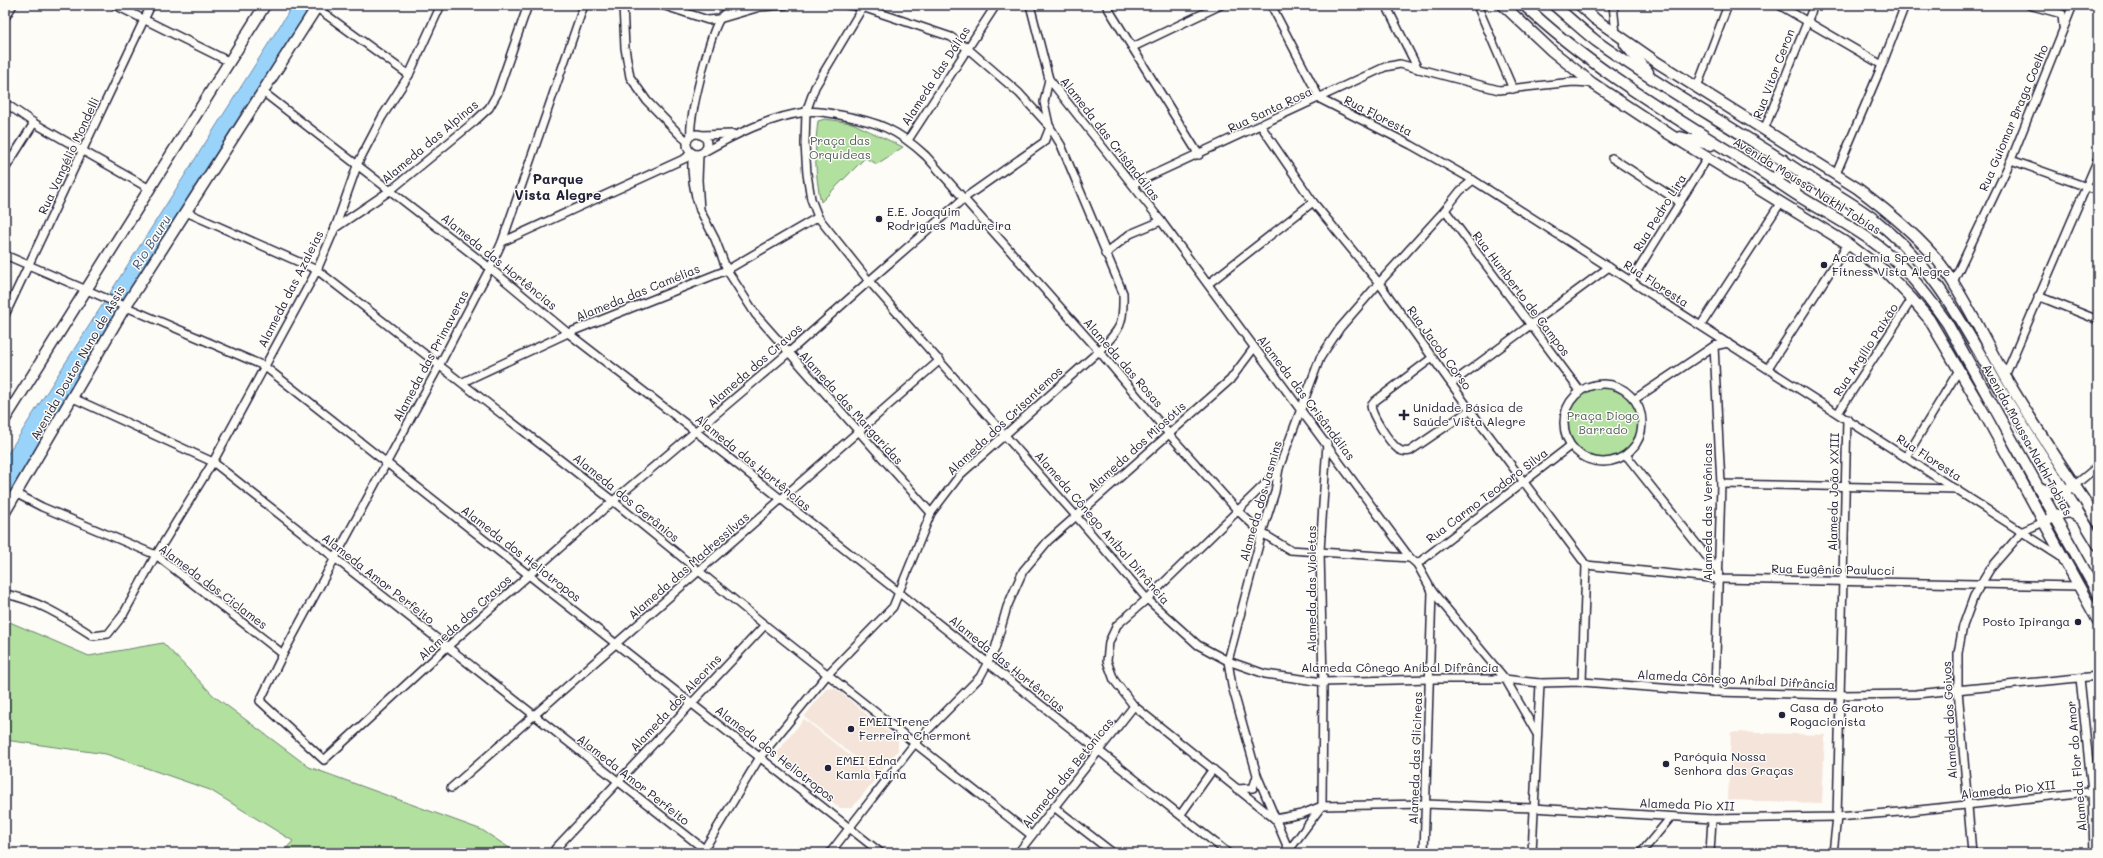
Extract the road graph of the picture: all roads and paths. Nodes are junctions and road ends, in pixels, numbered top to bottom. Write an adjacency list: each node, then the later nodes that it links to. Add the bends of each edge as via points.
1 (13, 5): 34 (street)
2 (115, 5): 35 (street)
3 (151, 5): 35 (street, Rua Vangélio Mondelli)
4 (265, 5): 43 (main road)
5 (441, 5): 46 (street, Alameda das Azaleias)
6 (528, 5): 82 (street, Alameda das Alpinas, via 497,94 489,108)
7 (584, 5): 94 (street, Alameda das Primaveras)
8 (623, 5): 62 (street, via 625,48 630,77 647,101 680,135)
9 (662, 5): 36 (street, via 708,20)
10 (734, 5): 36 (street, Alameda das Margaridas)
11 (786, 5): 36 (street, via 760,7)
12 (847, 5): 33 (street)
13 (996, 5): 42 (street, Alameda das Dálias)
14 (1030, 5): 47 (street)
15 (1106, 5): 41 (street)
16 (1221, 5): 41 (street)
17 (1271, 5): 53 (street)
18 (1386, 5): 45 (street)
19 (1477, 5): 51 (street)
20 (1503, 5): 37 (main road)
21 (1514, 5): 37 (main road)
22 (1524, 5): 64 (main road, Avenida Moussa Nakhl Tobias, via 1581,54 1649,102)
23 (1554, 5): 48 (main road, Avenida Moussa Nakhl Tobias, via 1595,40)
24 (1580, 5): 40 (main road)
25 (1614, 5): 40 (street)
26 (1728, 5): 50 (street)
27 (1779, 5): 38 (street)
28 (1814, 5): 38 (street, Rua Vitor Ceron)
29 (1904, 5): 44 (street)
30 (2029, 5): 39 (street, via 2062,14)
31 (2073, 5): 39 (street, Rua Guiomar Braga Coelho)
32 (317, 6): 46 (street); 52 (main road, Avenida Doutor Nuno de Assis)
33 (863, 6): 42 (street, via 951,37); 55 (street, Alameda Cônego Aníbal Difrância, via 815,87)
34 (5, 18)
35 (145, 18): 43 (street); 65 (street, Rua Vangélio Mondelli)
36 (719, 19): 62 (street, Alameda das Margaridas, via 709,45 690,127)
37 (1516, 20): 49 (main road)
38 (1807, 22): 44 (street); 59 (street, Rua Vitor Ceron)
39 (2063, 29): 72 (street, Rua Guiomar Braga Coelho)
40 (1616, 34): 48 (main road); 50 (main road)
41 (1133, 47): 67 (street)
42 (967, 48): 58 (street, via 1019,93); 63 (street, Alameda das Dálias)
43 (230, 62): 81 (main road)
44 (1882, 65): 75 (street)
45 (1418, 69): 51 (street, Rua Santa Rosa, via 1499,90); 53 (street, Rua Santa Rosa, via 1400,64 1385,67)
46 (409, 75): 73 (street, Alameda das Azaleias, via 382,117)
47 (1049, 79): 58 (street, via 1044,102); 79 (street, Alameda das Crisândálias)
48 (1654, 80): 71 (main road, Avenida Moussa Nakhl Tobias)
49 (1592, 83): 51 (street, Rua Santa Rosa, via 1573,82); 61 (main road)
50 (1697, 88): 59 (main road)
51 (1513, 89)
52 (264, 92): 73 (street, Alameda das Hortências); 90 (main road, Avenida Doutor Nuno de Assis)
53 (1320, 99): 57 (street, Rua Santa Rosa); 78 (street, Rua Floresta)
54 (5, 103): 56 (street)
55 (806, 112): 60 (street, Alameda das Rosas, via 776,119); 63 (street, Alameda das Rosas, via 824,112 861,119 886,127); 91 (street, Alameda Cônego Aníbal Difrância, via 806,174)
56 (34, 123): 65 (street); 74 (street)
57 (1261, 126): 67 (street, Rua Santa Rosa); 86 (street, Rua Jacob Corso)
58 (1050, 127): 85 (street, via 1044,142); 96 (street, Alameda dos Crisantemos, via 1061,145)
59 (1764, 130): 75 (main road)
60 (737, 133): 62 (street); 66 (street)
61 (1669, 134): 64 (main road); 68 (main road)
62 (693, 136): 66 (street, Alameda das Margaridas, via 688,148); 66 (street, Alameda das Margaridas, via 705,139 706,145)
63 (908, 140): 85 (street, Alameda das Rosas, via 926,156)
64 (1722, 148): 77 (main road, Avenida Moussa Nakhl Tobias)
65 (84, 150): 81 (street); 98 (street, Rua Vangélio Mondelli)
66 (696, 153): 94 (street); 102 (street, Alameda das Margaridas, via 691,170 695,196)
67 (1199, 155): 79 (street, Rua Santa Rosa)
68 (1708, 157): 87 (street, Rua Pedro Lira); 88 (main road)
69 (1612, 158): 87 (street)
70 (2098, 158): 80 (street)
71 (1784, 160): 76 (main road, Avenida Moussa Nakhl Tobias); 77 (main road, via 1786,166 1782,175)
72 (2011, 160): 80 (street); 106 (street, Rua Guiomar Braga Coelho)
73 (358, 163): 82 (street, Alameda das Hortências); 93 (street, Alameda das Azaleias)
74 (5, 168)
75 (1836, 174): 106 (main road, via 1887,210 1916,238)
76 (1808, 177): 84 (main road, via 1796,183); 111 (main road, Avenida Moussa Nakhl Tobias, via 1879,223 1926,269)
77 (1771, 178): 84 (main road, Avenida Moussa Nakhl Tobias)
78 (1473, 180): 89 (street, Alameda dos Jasmins, via 1460,191); 99 (street, Rua Floresta)
79 (1133, 184): 92 (street, Alameda das Crisândálias)
80 (2087, 187): 83 (street); 109 (street)
81 (150, 190): 108 (main road)
82 (391, 190): 93 (street, Alameda das Alpinas); 100 (street, Alameda das Hortências)
83 (2098, 192)
84 (1795, 193): 115 (main road, Avenida Moussa Nakhl Tobias, via 1870,240 1922,289)
85 (963, 199): 103 (street, Alameda dos Cravos); 123 (street, Alameda das Rosas)
86 (1313, 202): 105 (street, Rua Jacob Corso); 107 (street)
87 (1680, 202): 104 (street, Rua Pedro Lira)
88 (1781, 202): 95 (main road); 116 (street)
89 (1446, 210): 105 (street, Alameda dos Jasmins); 117 (street, Rua Humberto de Campos)
90 (186, 212): 101 (street, Alameda dos Gerânios); 112 (main road, Avenida Doutor Nuno de Assis)
91 (818, 217): 102 (street, Alameda das Camélias); 103 (street, Alameda Cônego Aníbal Difrância)
92 (1161, 221): 96 (street, via 1130,234); 107 (street, Alameda das Crisândálias)
93 (334, 228): 101 (street, Alameda das Azaleias)
94 (502, 242): 100 (street, Alameda das Primaveras)
95 (1848, 244): 110 (main road, via 1886,272); 130 (street)
96 (1105, 254): 123 (street, Alameda dos Crisantemos, via 1123,293 1124,315 1116,332)
97 (5, 255): 98 (street, Alameda dos Heliotropos)
98 (29, 265): 108 (street, Alameda dos Heliotropos); 113 (street, Rua Vangélio Mondelli)
99 (1609, 267): 104 (street, Rua Floresta); 117 (street)
100 (490, 268): 119 (street, Alameda das Hortências); 129 (street, Alameda das Primaveras)
101 (316, 270): 128 (street, Alameda das Azaleias); 129 (street, Alameda dos Gerânios)
102 (727, 270): 119 (street, Alameda das Camélias); 124 (street, Alameda das Margaridas, via 756,315)
103 (869, 280): 124 (street, Alameda dos Cravos); 127 (street, Alameda Cônego Aníbal Difrância)
104 (1631, 281): 116 (street, Rua Floresta)
105 (1378, 282): 126 (street, Rua Jacob Corso); 138 (street, Alameda dos Jasmins, via 1340,328 1320,358)
106 (1953, 282): 118 (main road)
107 (1208, 284): 122 (street, Alameda das Crisândálias)
108 (86, 291): 112 (street, Alameda dos Heliotropos); 142 (main road)
109 (2038, 296): 114 (street); 132 (street)
110 (1912, 299): 125 (main road, via 1929,319); 141 (street, Rua Argílio Paixão)
111 (1952, 304): 118 (main road); 153 (main road, Avenida Moussa Nakhl Tobias, via 2009,404)
112 (125, 307): 128 (street, Alameda dos Heliotropos); 136 (main road, Avenida Doutor Nuno de Assis)
113 (5, 315)
114 (2098, 320)
115 (1947, 323): 125 (main road); 145 (main road, Avenida Moussa Nakhl Tobias)
116 (1701, 325): 120 (street, Rua Floresta)
117 (1530, 326): 134 (street); 135 (street, Rua Humberto de Campos)
118 (1979, 326): 132 (main road)
119 (568, 333): 133 (street, Alameda das Camélias); 144 (street, Alameda das Hortências)
120 (1728, 343): 121 (street); 130 (street, Rua Floresta)
121 (1714, 346): 137 (street); 160 (street, Alameda das Verônicas)
122 (1254, 348): 138 (street, Alameda das Crisândálias); 148 (street, Alameda dos Miosótis, via 1230,380)
123 (1099, 351): 147 (street, Alameda dos Crisantemos); 148 (street, Alameda das Rosas)
124 (788, 353): 144 (street, Alameda dos Cravos); 146 (street, Alameda das Margaridas)
125 (1950, 354): 131 (main road)
126 (1432, 358): 134 (street, Rua Jacob Corso); 139 (street, via 1375,401 1371,406 1372,414 1397,448 1404,452 1410,451)
127 (940, 360): 146 (street, Alameda das Madressilvas); 147 (street, Alameda Cônego Aníbal Difrância)
128 (264, 366): 155 (street, Alameda dos Heliotropos); 156 (street, Alameda das Azaleias)
129 (439, 366): 133 (street, Alameda dos Gerânios); 155 (street, Alameda das Primaveras)
130 (1768, 368): 141 (street, Rua Floresta)
131 (1959, 370): 140 (main road); 154 (street)
132 (2005, 376): 149 (main road)
133 (463, 382): 170 (street, Alameda dos Gerânios)
134 (1452, 383): 139 (street, Rua Jacob Corso)
135 (1580, 391): 137 (street, via 1591,385 1609,384 1626,391); 151 (street, via 1571,399 1565,410 1564,429)
136 (73, 398): 156 (street, Alameda Amor Perfeito); 168 (main road, Avenida Doutor Nuno de Assis)
137 (1635, 399): 152 (street, via 1642,417 1641,435)
138 (1301, 409): 150 (street, Alameda das Crisândálias); 158 (street, Alameda dos Jasmins)
139 (1470, 410): 159 (street, Rua Jacob Corso)
140 (1983, 411): 145 (main road); 176 (main road)
141 (1838, 413): 143 (street, Rua Floresta)
142 (5, 419)
143 (1847, 419): 154 (street, Rua Floresta); 163 (street, Alameda João XXIII)
144 (695, 431): 169 (street, Alameda das Hortências); 170 (street, Alameda dos Cravos)
145 (2007, 431): 164 (main road, Avenida Moussa Nakhl Tobias)
146 (858, 432): 169 (street, Alameda das Madressilvas); 173 (street, Alameda das Margaridas)
147 (1004, 434): 173 (street, Alameda dos Crisantemos, via 960,475); 174 (street, Alameda Cônego Aníbal Difrância)
148 (1169, 434): 171 (street, Alameda das Rosas); 174 (street, Alameda dos Miosótis)
149 (2043, 438): 153 (main road); 161 (main road)
150 (1327, 443): 182 (street, Alameda das Violetas); 184 (street, Alameda das Crisândálias)
151 (1570, 446): 152 (street, via 1579,455 1596,462 1615,461); 159 (street, Rua Carmo Teodoro Silva)
152 (1626, 455): 192 (street)
153 (2043, 456): 166 (main road, Avenida Moussa Nakhl Tobias)
154 (1906, 457): 165 (street, Rua Floresta)
155 (386, 461): 186 (street, Alameda das Primaveras); 191 (street, Alameda dos Heliotropos)
156 (213, 462): 183 (street, Alameda das Azaleias); 186 (street, Alameda Amor Perfeito)
157 (2098, 466): 161 (street)
158 (1279, 468): 162 (street); 167 (street, Alameda dos Jasmins)
159 (1525, 482): 188 (street, Rua Carmo Teodoro Silva); 189 (street, Rua Jacob Corso)
160 (1721, 484): 163 (street); 192 (street, Alameda das Verônicas)
161 (2075, 485): 166 (main road); 177 (main road)
162 (1263, 486): 167 (street); 171 (street)
163 (1845, 487): 165 (street); 193 (street, Alameda João XXIII)
164 (2038, 487): 166 (main road, via 2055,494); 175 (main road, Avenida Moussa Nakhl Tobias)
165 (1957, 490): 179 (street, Rua Floresta)
166 (2066, 491): 178 (main road, Avenida Moussa Nakhl Tobias)
167 (1275, 492): 180 (street, Alameda dos Jasmins)
168 (17, 494): 172 (main road, Avenida Doutor Nuno de Assis); 183 (street, Alameda dos Ciclames)
169 (781, 500): 190 (street, Alameda das Madressilvas); 198 (street, Alameda das Hortências)
170 (613, 501): 190 (street, Alameda dos Gerânios); 191 (street, Alameda dos Cravos)
171 (1238, 511): 180 (street, Alameda das Rosas); 200 (street)
172 (5, 512)
173 (931, 513): 198 (street, Alameda dos Crisantemos)
174 (1076, 516): 200 (street, Alameda Cônego Aníbal Difrância); 207 (street, Alameda dos Miosótis, via 1048,541 1023,571 1007,606 995,649)
175 (2054, 517): 176 (main road); 178 (main road, via 2064,512 2074,513); 185 (main road, Avenida Moussa Nakhl Tobias)
176 (2044, 522): 179 (street, Alameda dos Goivos); 187 (main road)
177 (2098, 522)
178 (2086, 524): 181 (main road, Avenida Moussa Nakhl Tobias)
179 (2023, 531): 187 (street, Rua Floresta); 194 (street, Alameda dos Goivos, via 1990,569)
180 (1262, 533): 182 (street, Alameda das Rosas, via 1290,550); 206 (street, Alameda dos Jasmins)
181 (2098, 545)
182 (1320, 551): 184 (street, Alameda das Rosas); 213 (street, Alameda das Violetas)
183 (156, 555): 199 (street, Alameda das Azaleias, via 123,616 108,634 93,636 55,611 19,596); 205 (street, Alameda dos Ciclames)
184 (1410, 558): 188 (street, Alameda das Crisândálias)
185 (2077, 558): 187 (main road); 196 (main road, Avenida Moussa Nakhl Tobias)
186 (334, 559): 204 (street, Alameda Amor Perfeito); 205 (street, Alameda das Primaveras)
187 (2064, 560): 195 (main road)
188 (1417, 564): 197 (street, Alameda das Crisândálias)
189 (1586, 565): 192 (street, Rua Eugênio Paulucci); 214 (street)
190 (699, 571): 202 (street, Alameda dos Gerânios); 203 (street, Alameda das Madressilvas)
191 (529, 575): 203 (street, Alameda dos Heliotropos); 204 (street, Alameda dos Cravos)
192 (1719, 575): 193 (street, Rua Eugênio Paulucci); 217 (street, Alameda das Verônicas)
193 (1843, 581): 194 (street, Rua Eugênio Paulucci); 218 (street, Alameda João XXIII)
194 (1981, 584): 195 (street, Rua Eugênio Paulucci); 216 (street, Alameda dos Goivos, via 1974,596 1958,653)
195 (2079, 586): 201 (main road)
196 (2096, 590)
197 (1432, 591): 211 (street, Alameda das Glicineas); 212 (street, Alameda das Crisândálias)
198 (899, 593): 207 (street, Alameda das Hortências); 208 (street, Alameda dos Crisantemos, via 893,607)
199 (5, 594)
200 (1147, 599): 206 (street, Alameda Cônego Aníbal Difrância, via 1198,645); 221 (street, via 1117,625 1109,642 1107,661 1114,680)
201 (2098, 621)
202 (765, 625): 208 (street, Alameda dos Gerânios); 220 (street, Alameda dos Alecrins)
203 (618, 643): 220 (street, Alameda dos Heliotropos); 222 (street, Alameda das Madressilvas)
204 (447, 647): 219 (street, Alameda dos Cravos, via 324,760); 222 (street, Alameda Amor Perfeito)
205 (283, 654): 219 (street, Alameda das Primaveras)
206 (1228, 661): 213 (street, Alameda Cônego Aníbal Difrância, via 1265,674); 228 (street, Alameda dos Jasmins, via 1232,686)
207 (988, 663): 224 (street, Alameda dos Miosótis, via 980,677); 225 (street, Alameda das Hortências)
208 (828, 674): 224 (street, Alameda dos Gerânios); 226 (street, Alameda dos Crisantemos)
209 (2098, 676): 210 (street, Alameda Cônego Aníbal Difrância)
210 (2080, 678): 216 (street, Alameda Cônego Aníbal Difrância); 232 (street, Alameda Flor do Amor)
211 (1430, 679): 212 (street, Alameda Cônego Aníbal Difrância); 213 (street, Alameda Cônego Aníbal Difrância); 233 (street, Alameda das Glicineas)
212 (1506, 680): 215 (street, Alameda Cônego Aníbal Difrância); 223 (street, Alameda das Crisândálias)
213 (1324, 682): 236 (street, Alameda das Violetas)
214 (1582, 682): 215 (street, Alameda Cônego Aníbal Difrância); 217 (street, Alameda Cônego Aníbal Difrância)
215 (1540, 683): 223 (street)
216 (1958, 690): 218 (street, Alameda Cônego Aníbal Difrância, via 1916,694); 234 (street, Alameda dos Goivos)
217 (1715, 692): 218 (street, Alameda Cônego Aníbal Difrância)
218 (1840, 695): 240 (street, Alameda João XXIII)
219 (260, 701)
220 (692, 702): 226 (street, Alameda dos Heliotropos); 229 (street, Alameda dos Alecrins)
221 (1134, 706): 225 (street, Alameda das Betonicas); 227 (street)
222 (533, 715): 229 (street, Alameda Amor Perfeito); 230 (street, Alameda das Madressilvas)
223 (1537, 734): 237 (street)
224 (915, 743): 243 (street, Alameda dos Miosótis); 244 (street, Alameda dos Gerânios)
225 (1099, 752): 235 (street, Alameda das Betonicas); 238 (street, Alameda das Hortências)
226 (760, 757): 243 (street, Alameda dos Heliotropos); 246 (street, Alameda dos Crisantemos)
227 (1213, 769): 231 (street); 238 (street)
228 (1257, 775): 231 (street, via 1254,788); 242 (street, Alameda dos Jasmins)
229 (618, 782): 245 (street, Alameda dos Alecrins); 246 (street, Alameda Amor Perfeito)
230 (451, 788)
231 (1236, 789): 242 (street)
232 (2095, 792): 234 (street, Alameda Pio XII); 259 (street, Alameda Flor do Amor)
233 (1425, 804): 236 (street, Alameda Pio XII); 237 (street, Alameda Pio XII); 253 (street, Alameda das Glicineas)
234 (1966, 805): 240 (street, Alameda Pio XII); 258 (street, Alameda dos Goivos)
235 (1054, 806): 244 (street, Alameda das Betonicas); 251 (street)
236 (1322, 806): 242 (street, Alameda Pio XII); 247 (street)
237 (1533, 808): 239 (street, Alameda Pio XII); 254 (street)
238 (1181, 814): 252 (street, Alameda das Hortências)
239 (1671, 817): 241 (street, Alameda Pio XII); 255 (street)
240 (1837, 817): 241 (street, Alameda Pio XII); 257 (street, Alameda João XXIII)
241 (1712, 819): 256 (street)
242 (1275, 820): 247 (street, Alameda dos Jasmins)
243 (849, 826): 248 (street, Alameda dos Miosótis); 249 (street, Alameda dos Heliotropos)
244 (1031, 835): 250 (street, Alameda das Betonicas)
245 (555, 849)
246 (705, 852)
247 (1288, 852)
248 (830, 853)
249 (881, 853)
250 (1018, 853)
251 (1113, 853)
252 (1228, 853)
253 (1424, 853)
254 (1532, 853)
255 (1641, 853)
256 (1710, 853)
257 (1833, 853)
258 (1972, 853)
259 (2094, 853)

